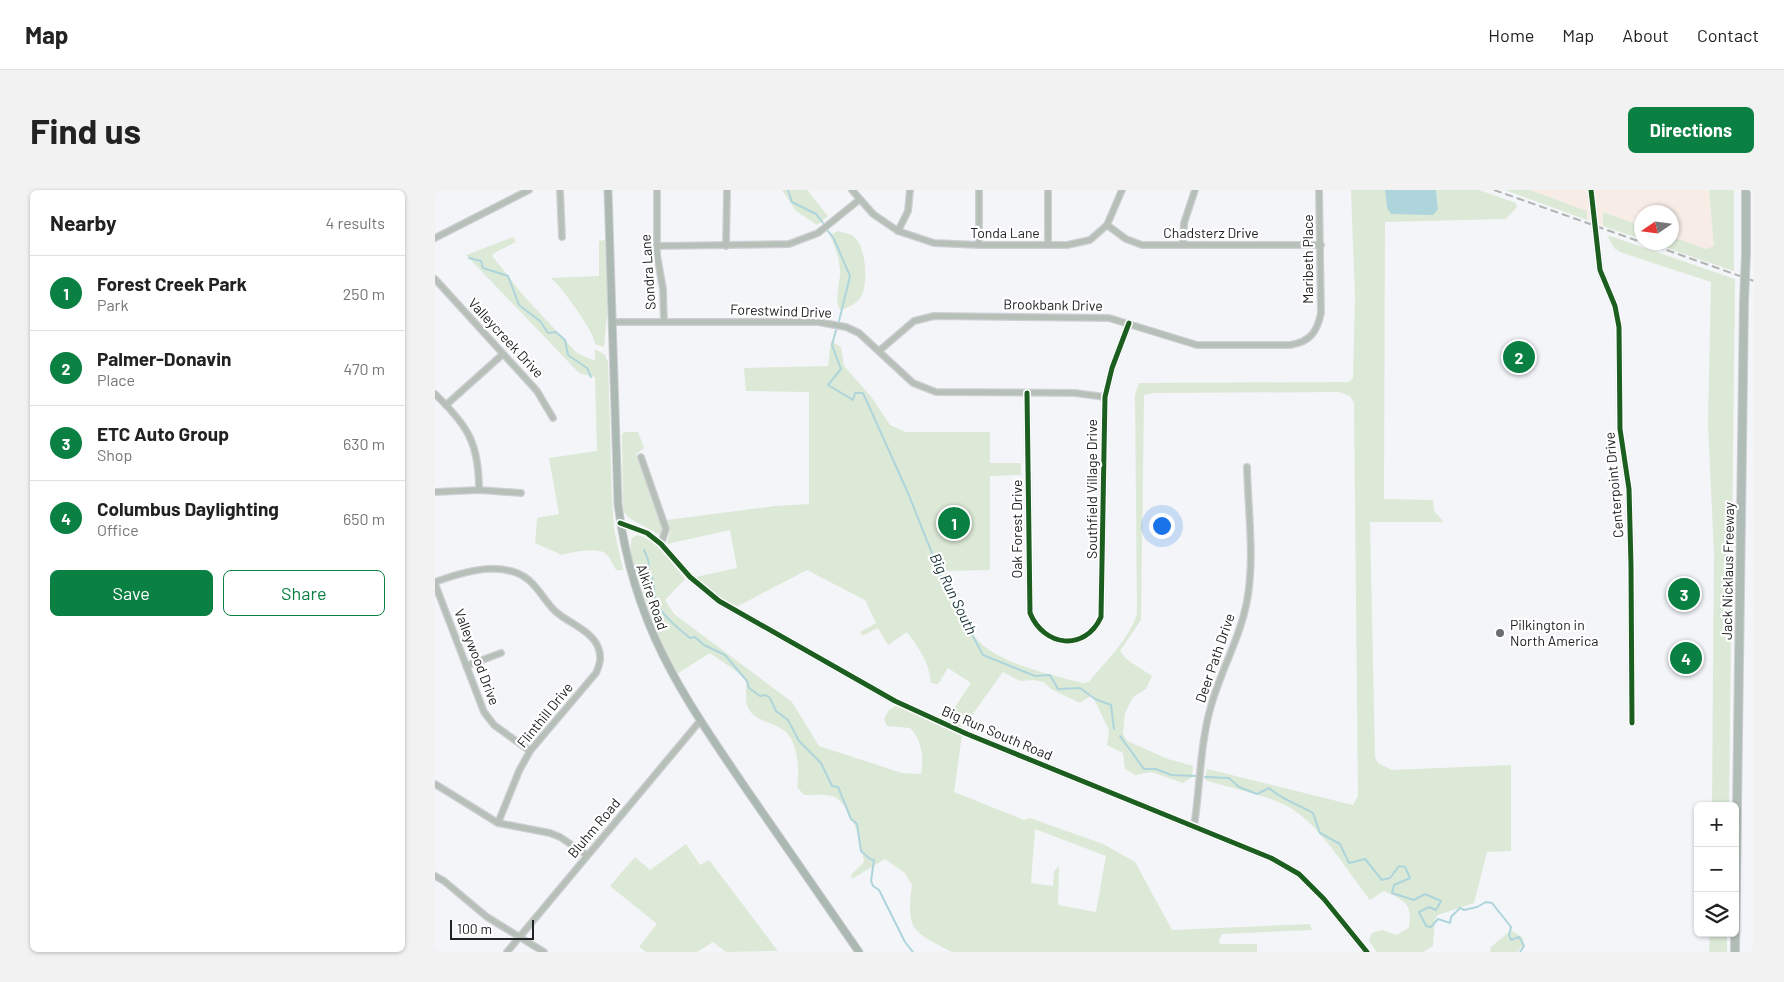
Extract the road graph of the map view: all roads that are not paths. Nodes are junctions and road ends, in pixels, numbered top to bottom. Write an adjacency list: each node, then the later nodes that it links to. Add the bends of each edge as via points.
1 (529, 190): 19 (street)
2 (560, 190): 18 (street)
3 (609, 190): 27 (main road, Alkire Road)
4 (657, 190): 24 (street, Sondra Lane)
5 (727, 190): 25 (street)
6 (852, 190): 15 (street, Tonda Lane)
7 (910, 190): 17 (street, via 908,211)
8 (979, 190): 20 (street)
9 (1048, 190): 21 (street)
10 (1122, 190): 16 (street)
11 (1195, 190): 22 (street, via 1184,223)
12 (1319, 190): 23 (street, Maribeth Place)
13 (1591, 190): 50 (street, Centerpoint Drive, via 1600,270 1615,306 1619,327 1620,429 1629,489)
14 (1746, 190): 62 (highway, Jack Nicklaus Freeway, bridge)
15 (859, 200): 17 (street, Tonda Lane); 25 (street, via 818,233 801,241 776,246)
16 (1107, 225): 21 (street, Tonda Lane, via 1090,240 1079,244); 22 (street, Chadsterz Drive, via 1126,239 1142,245)
17 (898, 231): 20 (street, Tonda Lane, via 934,243)
18 (562, 236)
19 (435, 238)
20 (979, 245): 21 (street, Tonda Lane)
21 (1048, 245)
22 (1183, 245): 23 (street, Chadsterz Drive)
23 (1321, 245): 30 (street, Maribeth Place)
24 (657, 246): 25 (street); 28 (street, Sondra Lane)
25 (726, 246)
26 (435, 279): 32 (street, Valleycreek Drive)
27 (613, 322): 28 (street, Forestwind Drive); 43 (main road, Alkire Road)
28 (664, 322): 31 (street, Forestwind Drive, via 817,322 846,327 859,333)
29 (1129, 323): 30 (street, Brookbank Drive, via 1197,345 1290,345 1307,340); 31 (street, Brookbank Drive, via 1094,316 934,316 914,320); 35 (street, Southfield Village Drive)
30 (1318, 328)
31 (879, 351): 33 (street, Forestwind Drive, via 913,383 936,392)
32 (503, 354): 36 (street); 37 (street, Valleycreek Drive, via 537,391)
33 (1027, 393): 35 (street, Forestwind Drive); 46 (street, Oak Forest Drive, via 1028,603 1034,623 1042,632)
34 (435, 394): 36 (street)
35 (1105, 397): 46 (street, Southfield Village Drive, via 1101,617 1086,636)
36 (446, 405): 40 (street, via 475,444)
37 (553, 418)
38 (641, 457): 44 (street, via 666,529)
39 (1247, 467): 54 (street, Deer Path Drive, via 1248,599 1235,646 1210,709)
40 (479, 490): 41 (street); 42 (street)
41 (435, 492)
42 (521, 493)
43 (620, 523): 44 (street, Big Run South Road, via 647,533); 49 (main road, Alkire Road, via 628,567 653,638)
44 (661, 544): 54 (street, Big Run South Road, via 690,577 719,601 895,701)
45 (435, 583): 48 (street, Valleywood Drive); 51 (street, Flinthill Drive, via 460,572 476,570 517,573 535,586 558,614 589,634 596,643 600,653 596,673)
46 (1069, 640)
47 (501, 653): 48 (street)
48 (466, 666): 51 (street, Valleywood Drive, via 489,719 504,734)
49 (700, 721): 55 (street, Bluhm Road); 60 (main road, Alkire Road)
50 (1631, 723)
51 (530, 751): 53 (street, Flinthill Drive)
52 (435, 784): 53 (street)
53 (498, 823): 55 (street, via 550,833)
54 (1194, 827): 61 (street, Big Run South Road, via 1271,858 1299,874)
55 (587, 855): 57 (street, Bluhm Road)
56 (435, 876): 57 (street, via 487,917)
57 (520, 936): 58 (street, Bluhm Road); 59 (street)
58 (507, 952)
59 (543, 952)
60 (859, 952)
61 (1367, 952)
62 (1735, 952)

